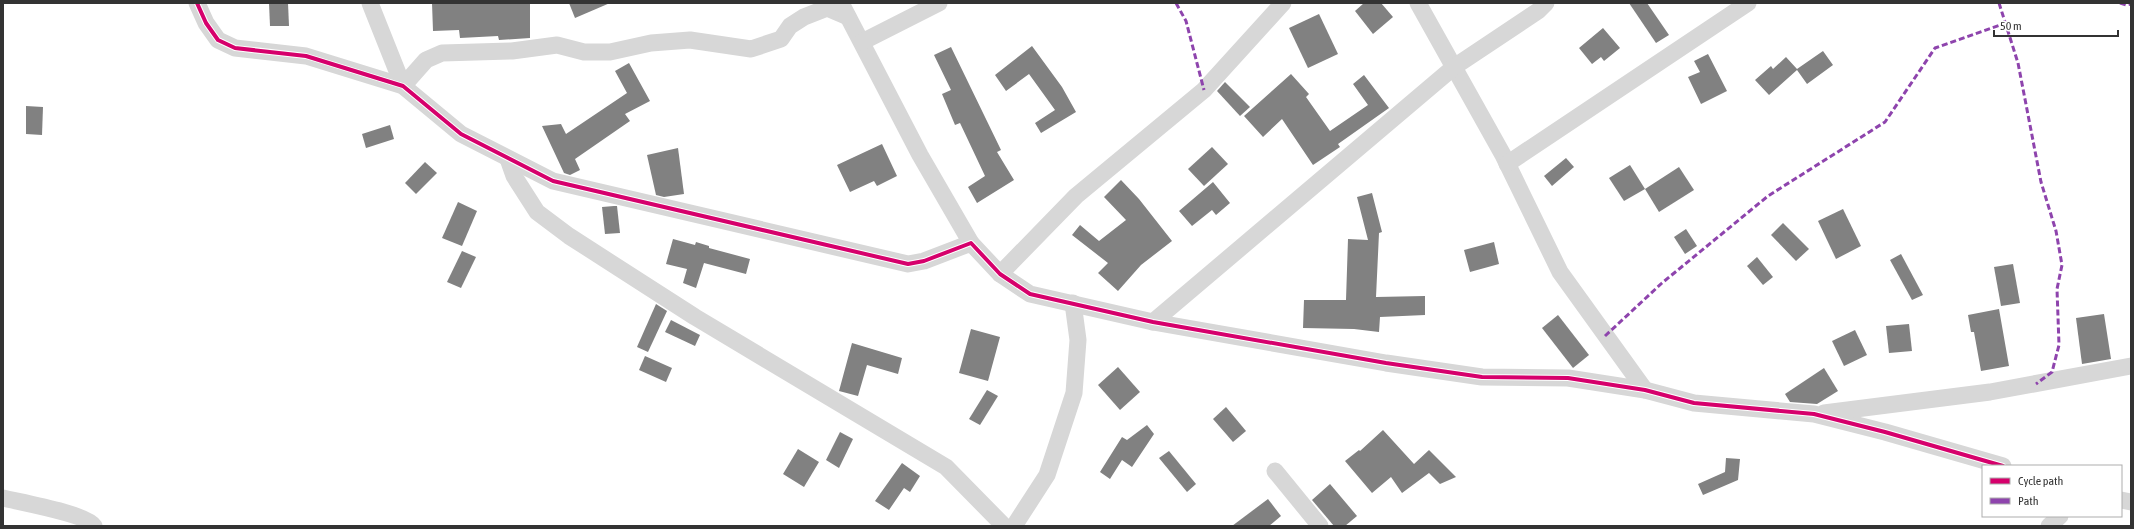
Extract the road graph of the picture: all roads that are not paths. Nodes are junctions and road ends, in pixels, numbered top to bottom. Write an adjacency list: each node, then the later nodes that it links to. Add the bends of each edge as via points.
1 (197, 3): 11 (street, via 206,23 218,40 235,48 306,56)
2 (370, 3): 11 (street)
3 (939, 3): 9 (street)
4 (1284, 3): 15 (street, via 1204,90 1076,196)
5 (1418, 3): 10 (street)
6 (1546, 3): 10 (street)
7 (1748, 3): 13 (street)
8 (844, 10): 9 (street); 11 (street, via 827,8 790,26 781,39 751,49 690,40 652,42 610,52 584,52 557,45 512,51 442,53 426,60)
9 (862, 42): 14 (street, via 920,156)
10 (1454, 67): 13 (street); 17 (street)
11 (403, 86): 12 (street, via 461,134)
12 (508, 158): 14 (street, via 552,181 908,264 924,261); 26 (street, via 514,176 537,212 569,236 695,317 946,467)
13 (1507, 164): 19 (street, via 1560,272)
14 (971, 243): 15 (street)
15 (1000, 274): 16 (street, via 1030,294)
16 (1073, 303): 17 (street); 27 (street, via 1078,340 1074,393 1047,475)
17 (1153, 322): 19 (street, via 1257,342 1475,376 1568,378)
18 (2131, 366): 20 (street, via 1990,392)
19 (1645, 390): 20 (street, via 1694,403)
20 (1814, 414): 21 (street)
21 (2000, 465)
22 (1275, 471): 28 (street)
23 (3, 498): 25 (street, via 75,515)
24 (2059, 517): 29 (street)
25 (94, 526)
26 (1004, 526)
27 (1014, 526)
28 (1320, 526)
29 (2049, 526)

